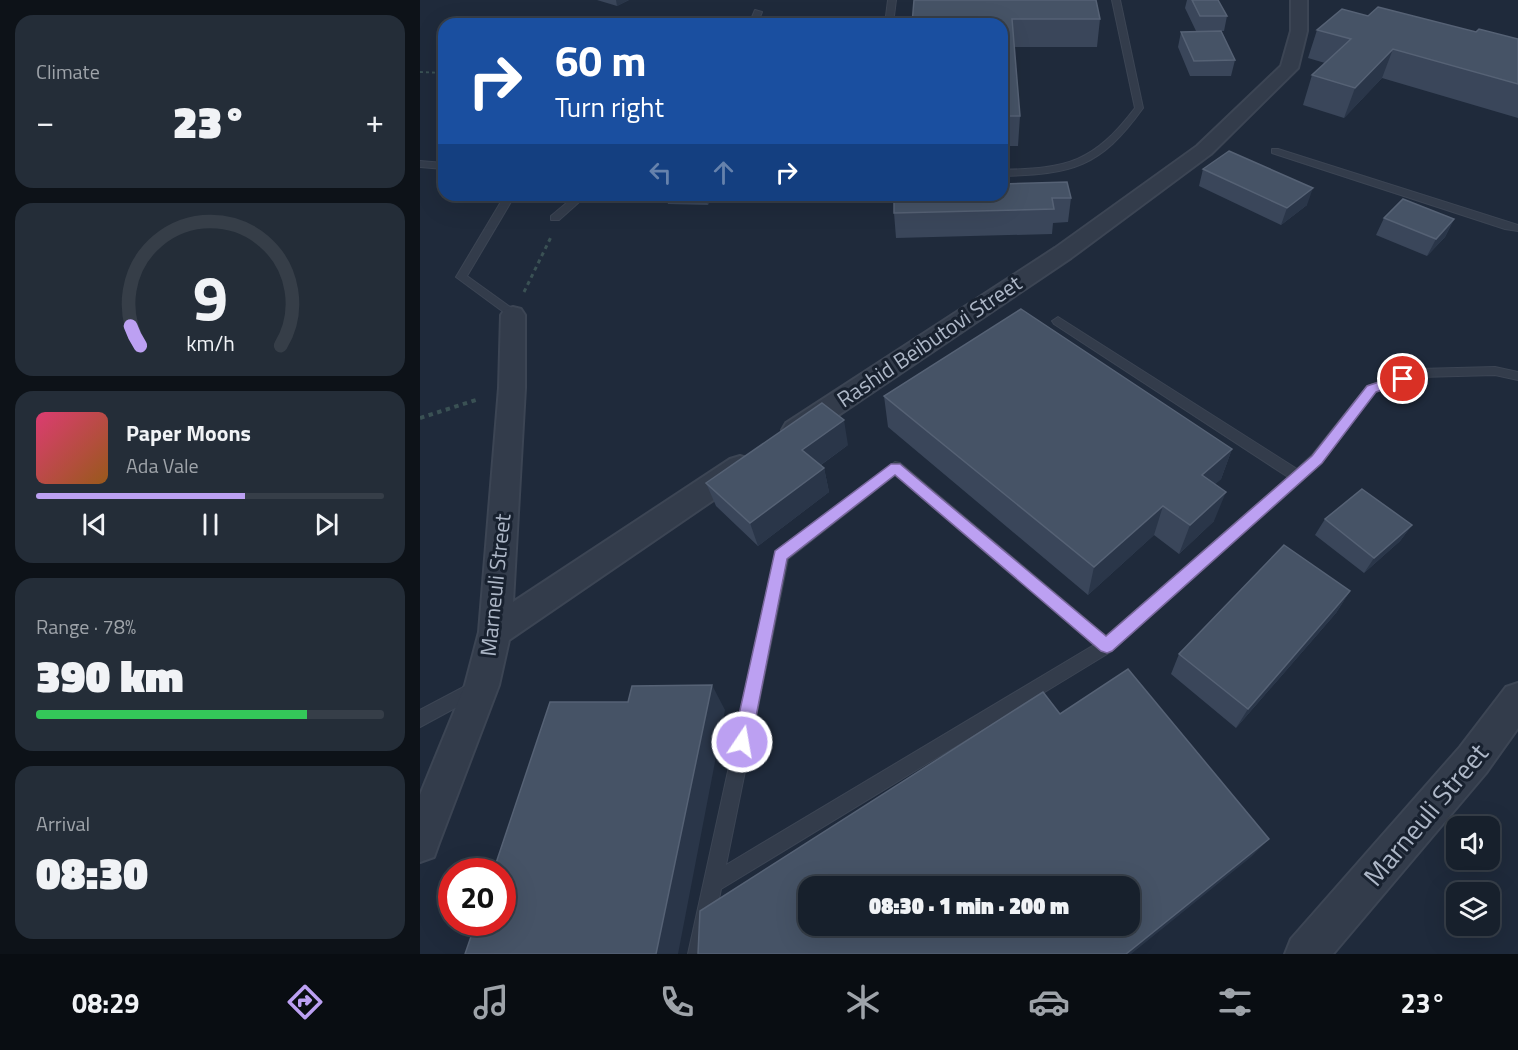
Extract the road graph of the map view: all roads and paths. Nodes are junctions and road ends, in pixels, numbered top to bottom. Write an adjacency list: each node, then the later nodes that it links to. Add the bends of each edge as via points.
1 (892, 0): 6 (lane)
2 (1116, 0): 12 (lane, via 1139,108 1124,128 1080,163 1043,172)
3 (1299, 0): 23 (street, Rashid Beibutovi Street, via 1299,31 1289,68 1204,150 1063,253)
4 (758, 12): 5 (lane)
5 (756, 18)
6 (890, 18)
7 (420, 72): 8 (path)
8 (438, 73)
9 (1275, 151): 16 (lane)
10 (420, 164): 11 (lane)
11 (438, 166)
12 (1008, 173)
13 (506, 201): 17 (lane, via 461,277)
14 (575, 201): 15 (lane)
15 (555, 218): 17 (path, via 551,238)
16 (1518, 228)
17 (513, 315): 20 (street, Marneuli Street)
18 (1058, 321): 22 (lane)
19 (1518, 376): 22 (lane, via 1495,371 1419,373 1371,389 1317,459)
20 (512, 388): 21 (path); 23 (street, Marneuli Street)
21 (420, 418)
22 (1298, 477): 24 (lane)
23 (495, 632): 25 (street, Marneuli Street)
24 (1107, 646): 29 (lane); 29 (lane, via 896,467 781,556)
25 (482, 685): 27 (lane); 28 (street, Marneuli Street)
26 (1518, 699): 31 (street, Marneuli Street, via 1473,760)
27 (420, 719)
28 (420, 843)
29 (713, 883): 30 (lane)
30 (698, 954)
31 (1306, 954)

